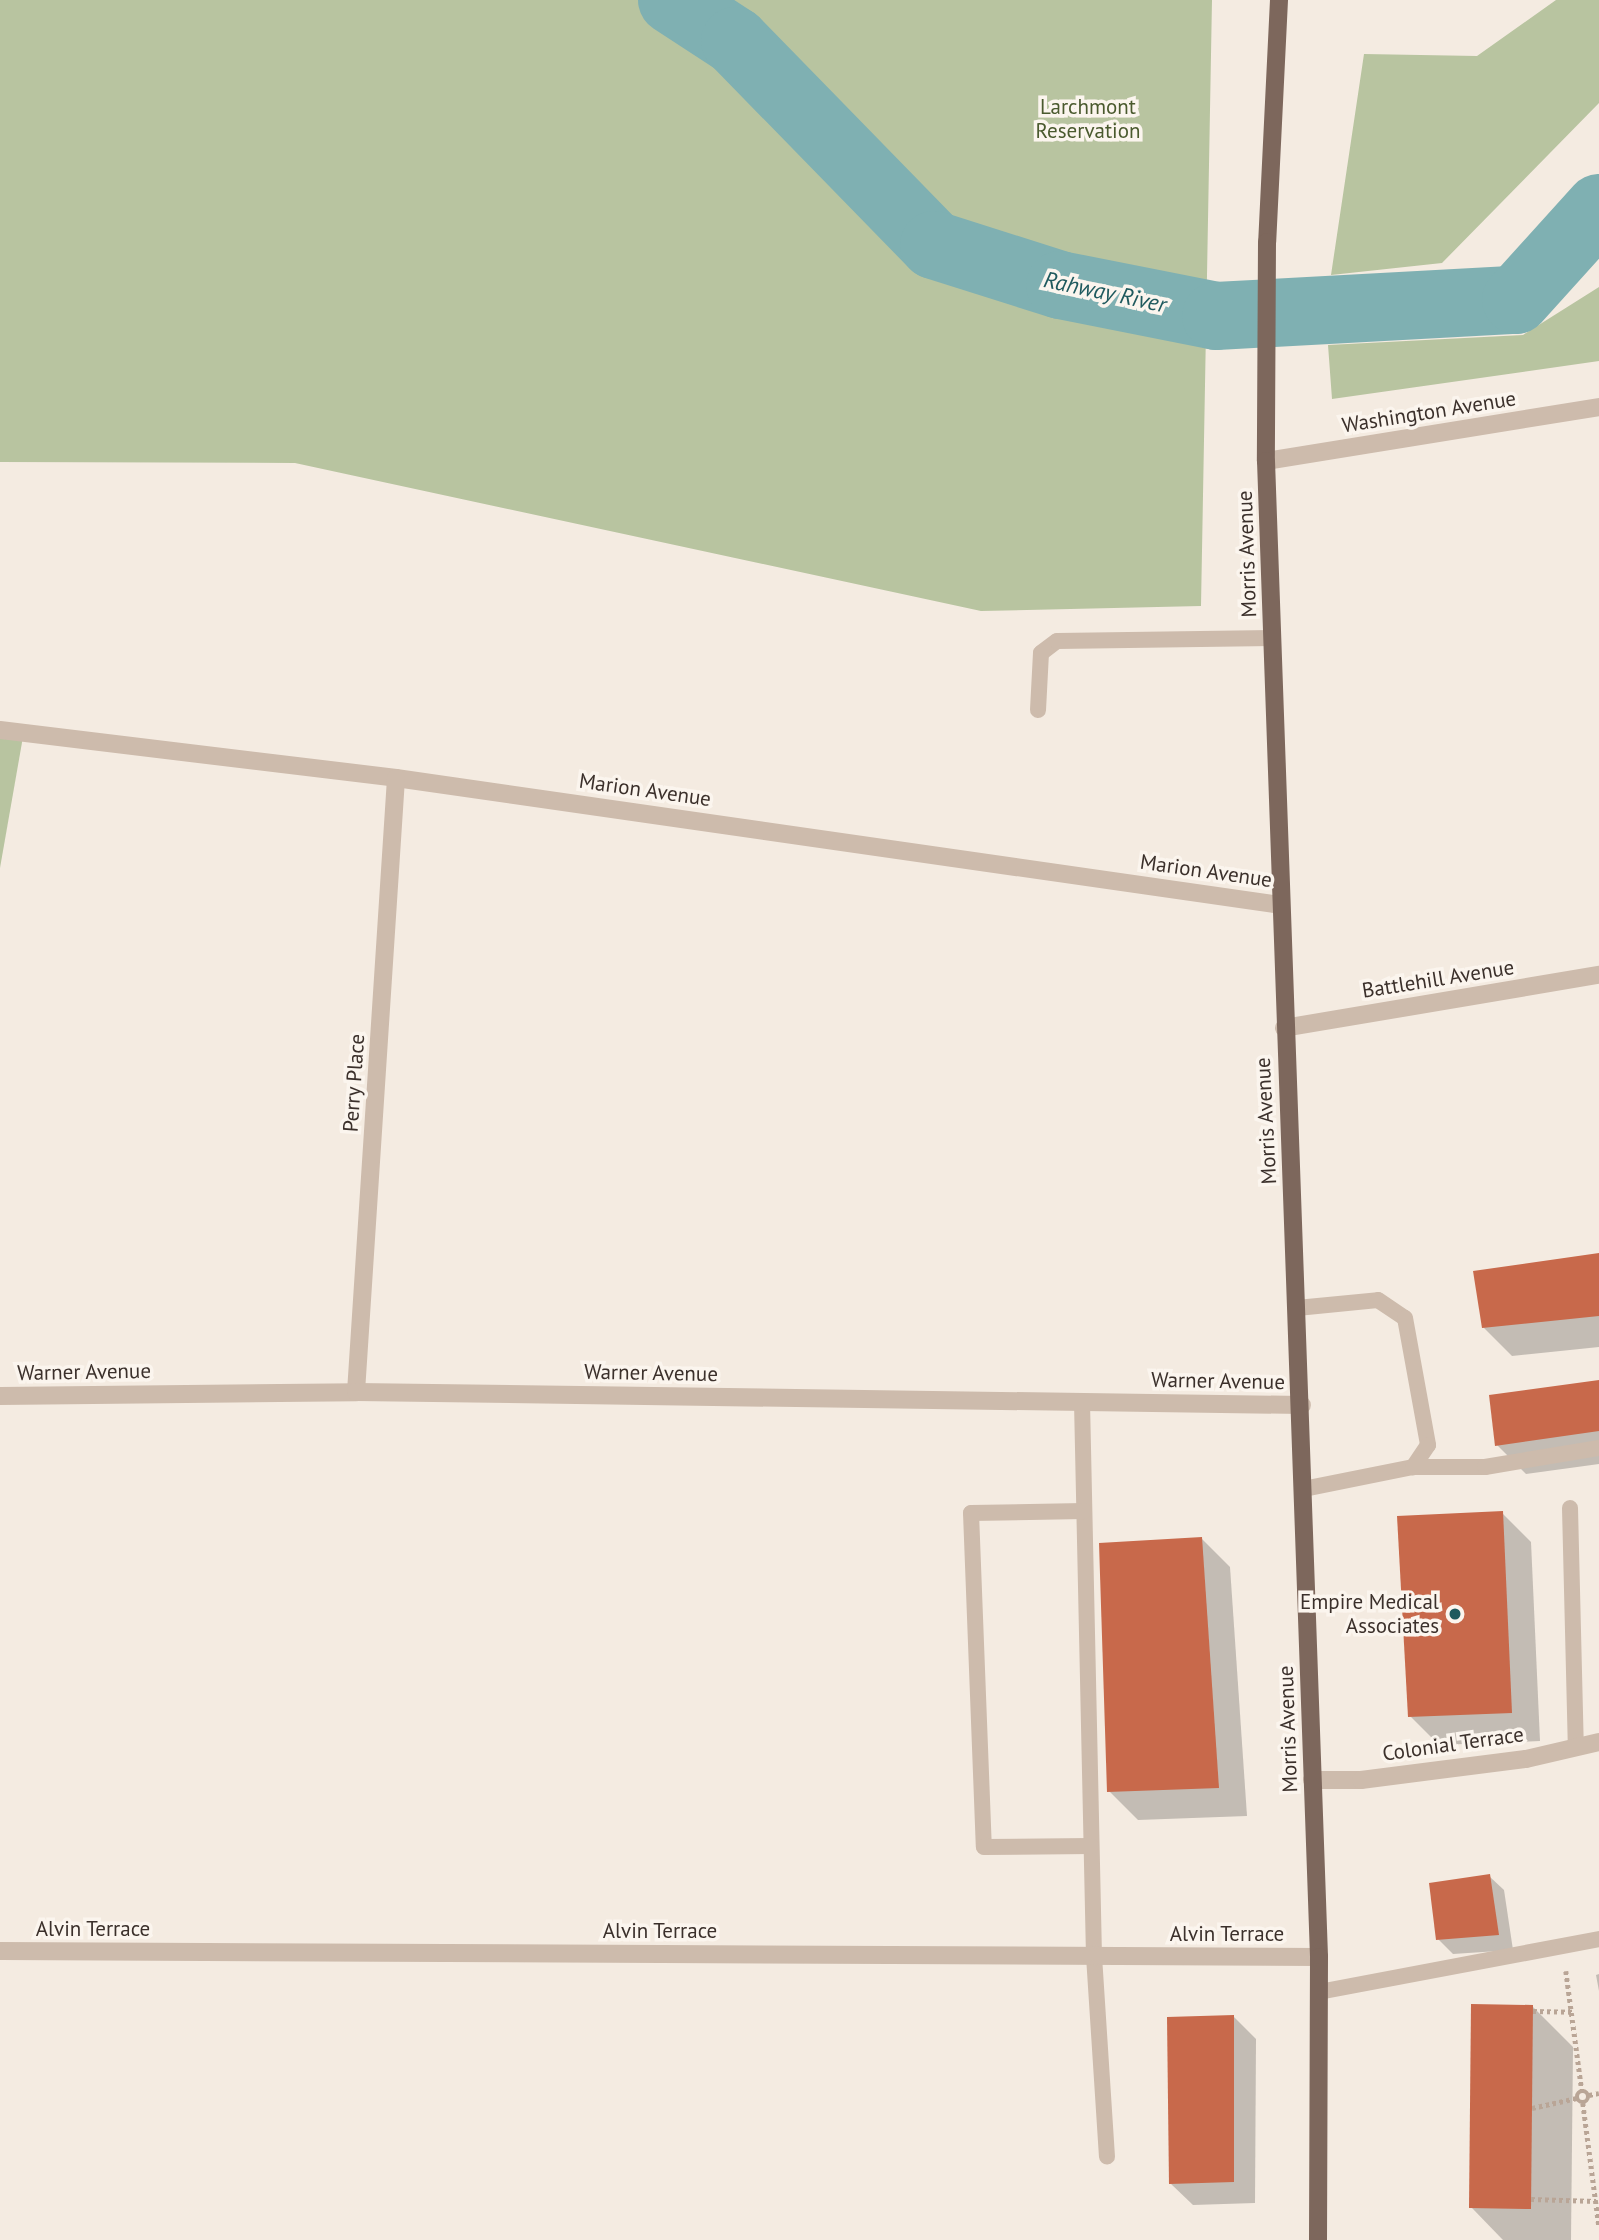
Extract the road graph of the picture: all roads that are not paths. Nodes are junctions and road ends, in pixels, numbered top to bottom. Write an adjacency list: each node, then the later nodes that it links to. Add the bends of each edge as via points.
1 (1279, 0): 3 (main road, Morris Avenue, via 1267,242)
2 (1599, 407): 3 (street, Washington Avenue)
3 (1266, 461): 4 (main road, Morris Avenue)
4 (1272, 638): 5 (lane, via 1057,641 1041,653); 8 (main road, Morris Avenue)
5 (1038, 710)
6 (0, 730): 7 (street, Marion Avenue)
7 (396, 778): 8 (street, Marion Avenue); 12 (street, Perry Place)
8 (1282, 905): 10 (main road, Morris Avenue)
9 (1599, 975): 10 (street, Battlehill Avenue)
10 (1284, 1028): 11 (main road, Morris Avenue)
11 (1297, 1308): 15 (main road, Morris Avenue); 17 (lane, via 1378,1300 1405,1318 1428,1445)
12 (356, 1392): 13 (street, Warner Avenue); 14 (street, Warner Avenue)
13 (0, 1396)
14 (1082, 1402): 15 (street, Warner Avenue); 20 (lane)
15 (1302, 1405): 18 (main road, Morris Avenue)
16 (1599, 1448): 17 (lane, via 1485,1467)
17 (1413, 1467): 18 (lane)
18 (1304, 1489): 23 (main road, Morris Avenue)
19 (1570, 1508): 22 (lane)
20 (1084, 1511): 24 (lane); 24 (lane, via 971,1513 984,1847)
21 (1599, 1742): 22 (street, Colonial Terrace)
22 (1576, 1747): 23 (street, Colonial Terrace, via 1526,1759 1361,1780)
23 (1312, 1780): 28 (main road, Morris Avenue)
24 (1091, 1846): 27 (lane)
25 (1599, 1940): 29 (lane)
26 (0, 1951): 27 (street, Alvin Terrace)
27 (1094, 1956): 28 (street, Alvin Terrace); 30 (lane)
28 (1319, 1957): 29 (main road, Morris Avenue)
29 (1319, 1992): 31 (main road, Morris Avenue)
30 (1107, 2157)
31 (1318, 2240)

